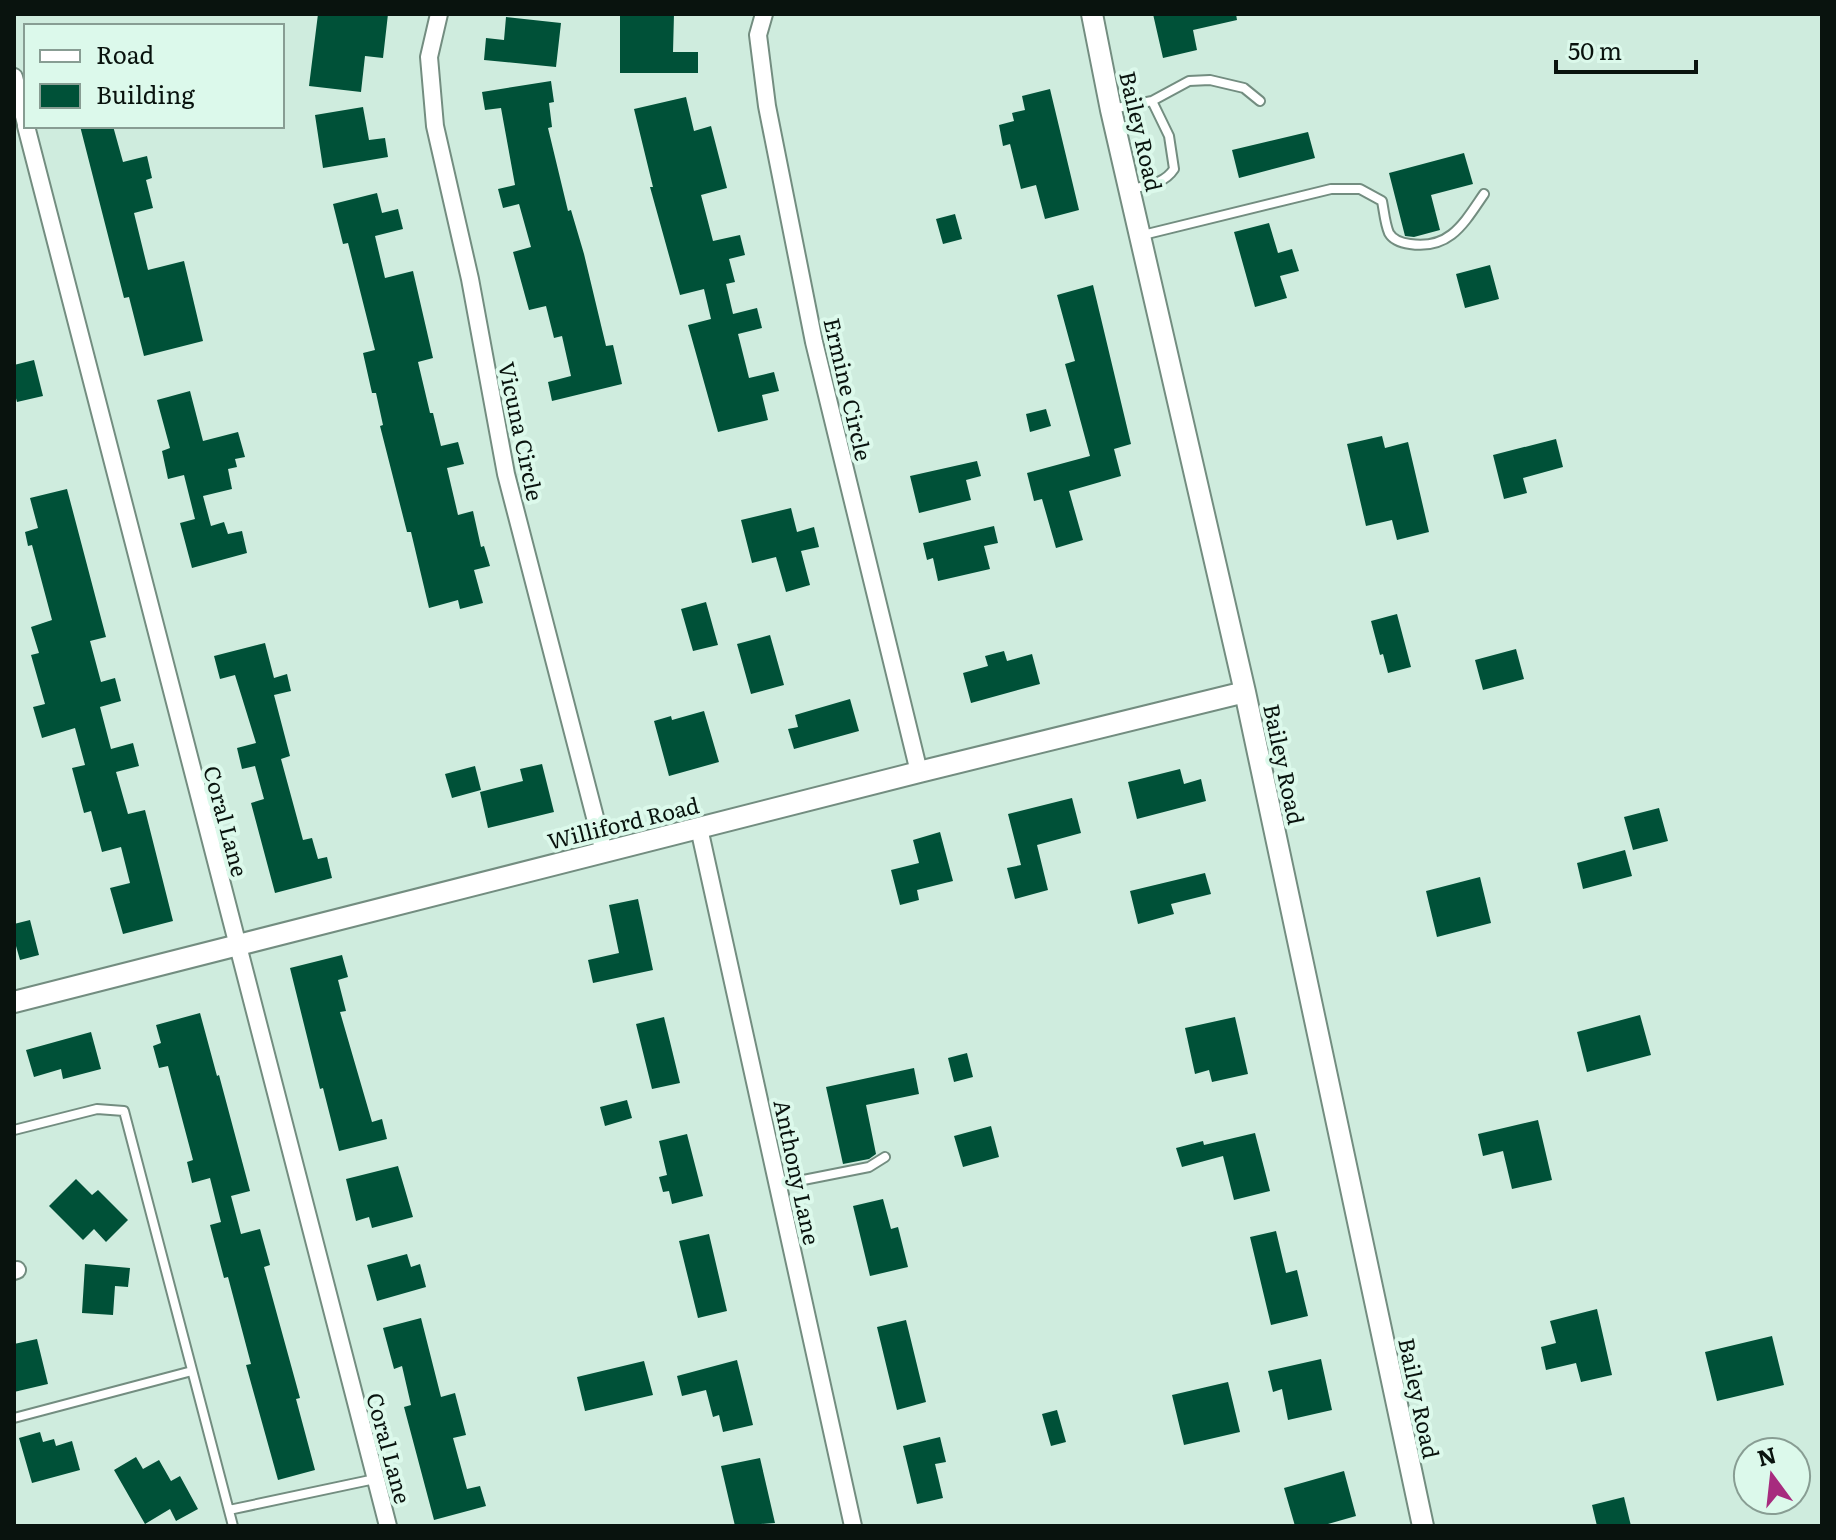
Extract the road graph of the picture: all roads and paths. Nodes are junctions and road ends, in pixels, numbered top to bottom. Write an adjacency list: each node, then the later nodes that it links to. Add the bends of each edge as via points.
1 (439, 14): 16 (street, Vicuna Circle, via 429,57 435,126 506,474)
2 (764, 14): 14 (street, Ermine Circle, via 758,35 765,92 814,342)
3 (1092, 14): 7 (street, Bailey Road)
4 (14, 77): 8 (street, Coral Lane)
5 (1152, 101): 6 (lane, via 1189,81 1210,80 1244,88); 7 (lane); 10 (lane, via 1169,136 1174,169 1168,178)
6 (1260, 101)
7 (1111, 110): 10 (street, Bailey Road)
8 (24, 117)
9 (27, 128): 17 (street, Coral Lane)
10 (1131, 189): 12 (street, Bailey Road)
11 (1484, 194): 12 (lane, via 1446,240 1421,246 1400,243 1389,234 1382,201 1360,189 1331,189)
12 (1142, 236): 13 (street, Bailey Road)
13 (1245, 692): 14 (street, Williford Road); 29 (street, Bailey Road)
14 (919, 772): 15 (street, Williford Road)
15 (699, 828): 16 (street, Williford Road); 21 (street, Anthony Lane)
16 (604, 852): 17 (street, Williford Road)
17 (237, 945): 18 (street, Williford Road); 24 (street, Coral Lane)
18 (14, 1002)
19 (14, 1130): 22 (lane, via 97,1109 124,1111)
20 (885, 1157): 21 (lane, via 869,1167)
21 (778, 1185): 28 (street, Anthony Lane)
22 (192, 1371): 23 (lane); 25 (lane)
23 (14, 1418)
24 (375, 1479): 25 (lane); 27 (street, Coral Lane)
25 (229, 1510): 26 (lane)
26 (233, 1526)
27 (388, 1526)
28 (853, 1526)
29 (1423, 1526)

